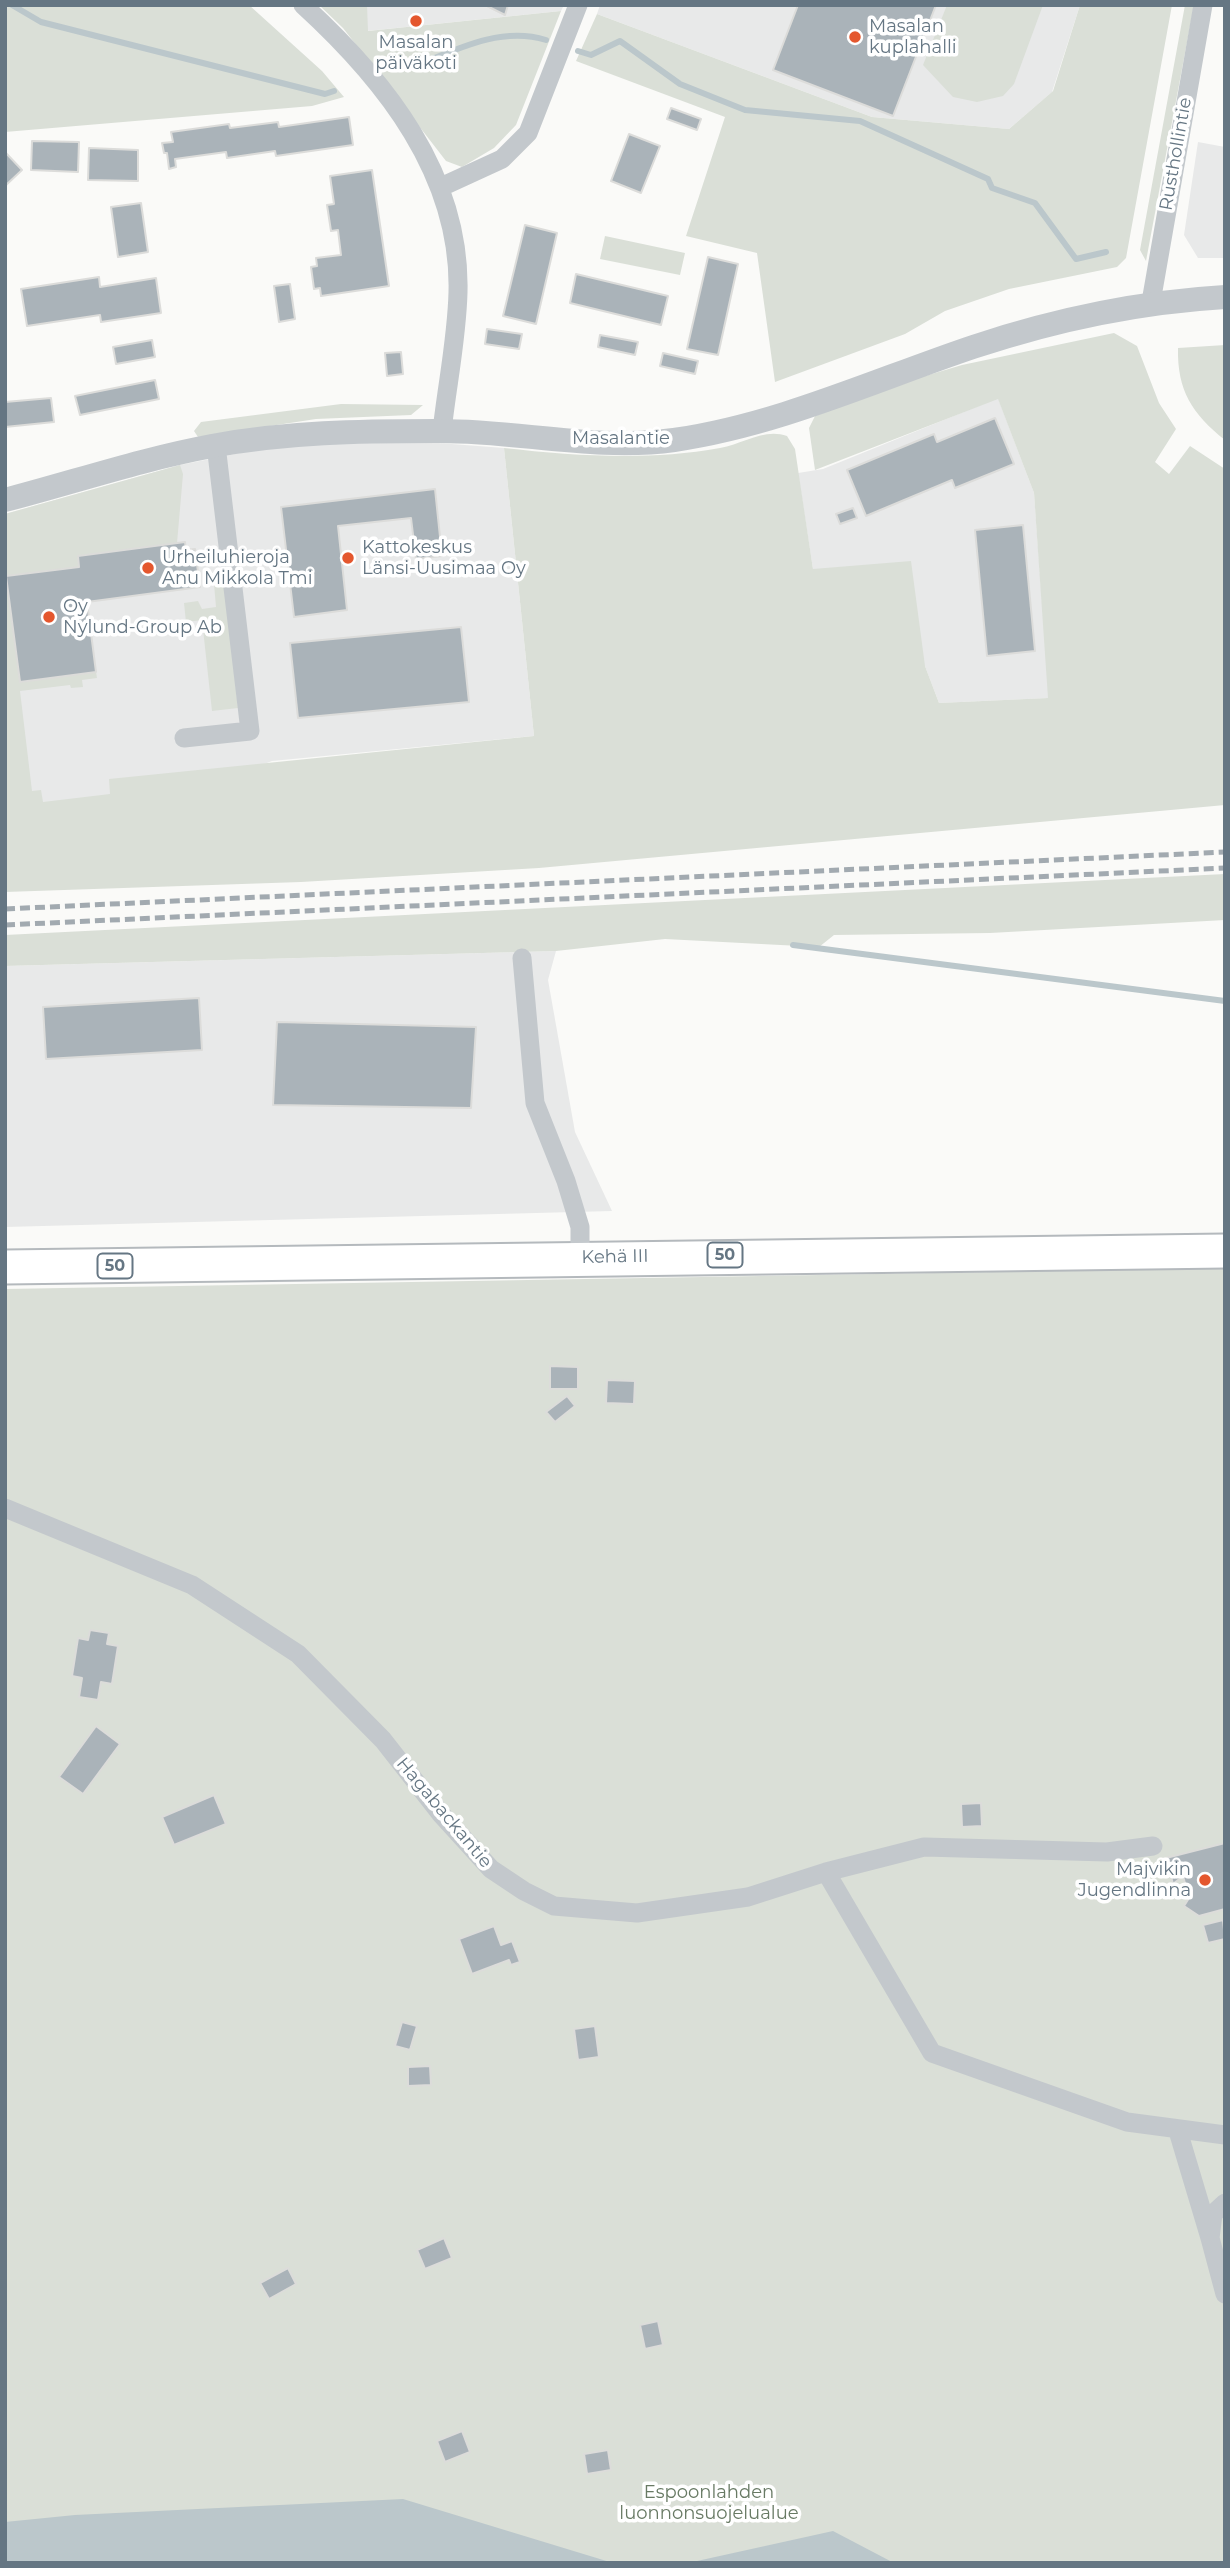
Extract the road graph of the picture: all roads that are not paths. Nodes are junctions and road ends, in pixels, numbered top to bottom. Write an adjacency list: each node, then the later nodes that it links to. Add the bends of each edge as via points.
1 (303, 5): 4 (street, via 336,35 389,97 421,145)
2 (578, 5): 4 (street, via 528,133 502,159)
3 (1203, 5): 6 (street, Rusthollintie)
4 (441, 187): 7 (street, via 458,292)
5 (1225, 297): 6 (street, Masalantie)
6 (1151, 302): 7 (street, Masalantie, via 977,346 716,433 637,442)
7 (442, 430): 8 (street, Masalantie, via 293,435)
8 (216, 445): 9 (street, Masalantie); 10 (street, via 250,731)
9 (5, 500)
10 (184, 738)
11 (522, 958): 13 (street, via 535,1103 580,1227)
12 (1225, 1251): 13 (highway, Kehä III / 50)
13 (580, 1258): 14 (highway, Kehä III / 50)
14 (5, 1267)
15 (5, 1508): 17 (street, Hagabackantie, via 192,1585 298,1654 383,1740 491,1869 554,1906 637,1913 748,1897)
16 (1153, 1846): 17 (street, Hagabackantie, via 1107,1853 924,1847)
17 (826, 1872): 18 (street, via 932,2053 1127,2122)
18 (1178, 2131): 19 (street); 21 (street)
19 (1225, 2135)
20 (1225, 2203): 21 (street, via 1213,2214)
21 (1210, 2238): 22 (street)
22 (1225, 2294)

